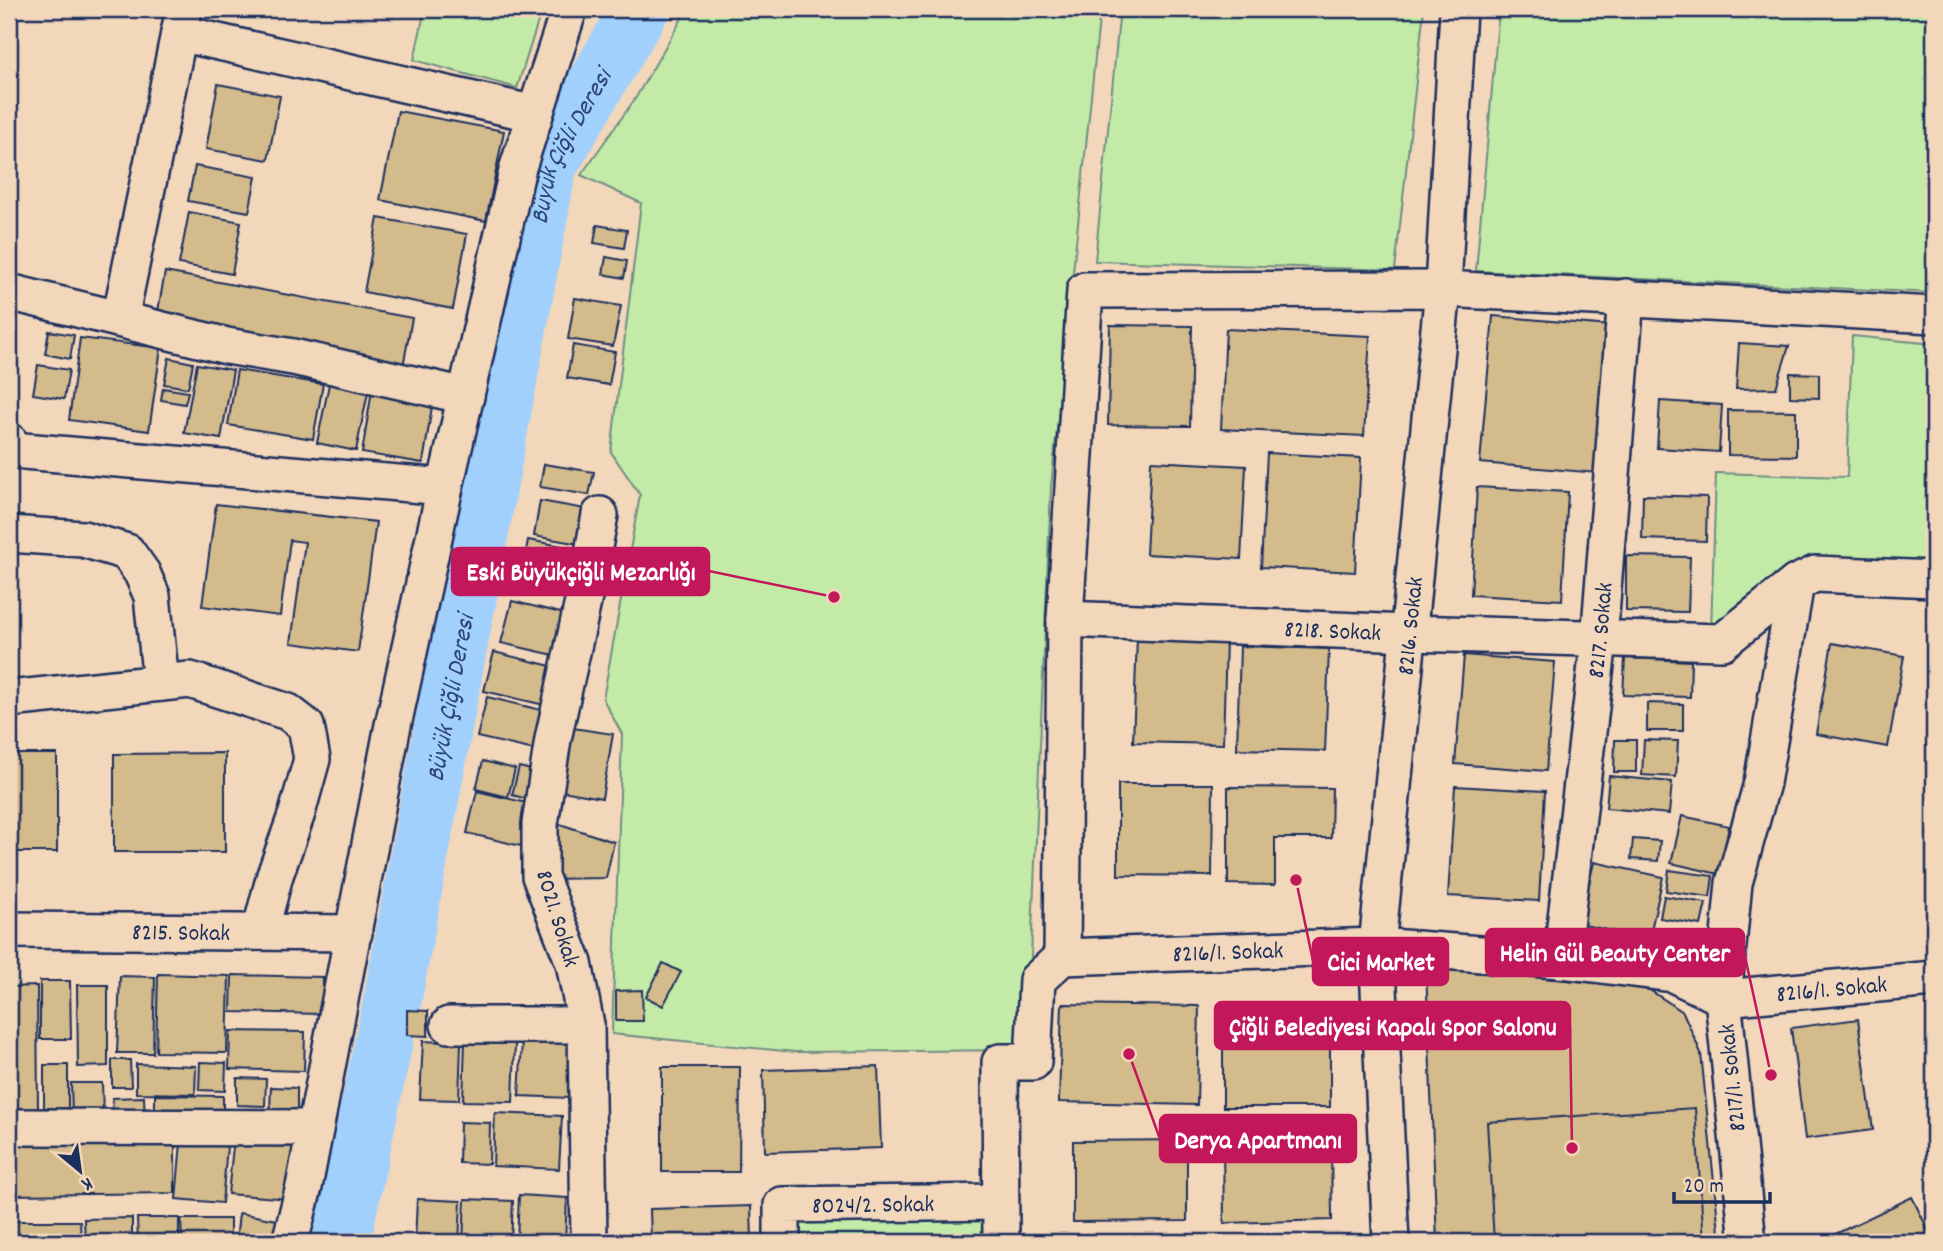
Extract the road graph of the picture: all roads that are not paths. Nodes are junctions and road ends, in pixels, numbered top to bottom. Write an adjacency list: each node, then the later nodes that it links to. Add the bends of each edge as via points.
1 (569, 9): 4 (street)
2 (1458, 9): 5 (street, 8216. Sokak)
3 (182, 21): 4 (street); 9 (street)
4 (535, 114): 10 (street, via 518,167)
5 (1443, 289): 7 (street); 17 (street, via 1085,290); 18 (street, 8216. Sokak)
6 (9, 292): 9 (street)
7 (1626, 297): 8 (street); 19 (street, 8217. Sokak)
8 (1934, 315)
9 (120, 319): 10 (street)
10 (466, 396): 12 (street)
11 (9, 441): 12 (street, via 12,450)
12 (445, 487): 24 (street)
13 (600, 515): 30 (street, 8021. Sokak, via 540,824 540,876 575,963)
14 (9, 534): 20 (street, via 83,538 127,552 152,596)
15 (1934, 579): 16 (street, via 1815,574)
16 (1796, 583): 19 (street, 8218. Sokak, via 1721,642); 29 (street, 8217/1. Sokak, via 1762,783 1734,883)
17 (1065, 619): 18 (street, 8218. Sokak); 26 (street)
18 (1408, 633): 19 (street, 8218. Sokak); 25 (street, 8216. Sokak)
19 (1598, 639): 27 (street, 8217. Sokak)
20 (161, 683): 21 (street); 23 (street, via 190,680 288,712 306,726 312,759)
21 (9, 699)
22 (9, 930): 23 (street, 8215. Sokak)
23 (260, 932): 24 (street, 8215. Sokak)
24 (354, 933): 33 (street)
25 (1377, 946): 26 (street, 8216/1. Sokak); 27 (street, 8216/1. Sokak); 39 (street, 8216. Sokak)
26 (1062, 957): 34 (street, via 1037,980 1033,1062 1000,1062)
27 (1561, 960): 29 (street, 8216/1. Sokak, via 1673,974)
28 (1934, 979): 29 (street, 8216/1. Sokak)
29 (1723, 998): 40 (street, 8217/1. Sokak)
30 (586, 1025): 31 (street); 36 (street, 8021. Sokak)
31 (449, 1026)
32 (9, 1127): 33 (street)
33 (315, 1128): 35 (street)
34 (1000, 1202): 37 (street, 8024/2. Sokak, via 782,1205); 38 (street)
35 (289, 1242)
36 (589, 1242)
37 (782, 1242)
38 (1001, 1242)
39 (1391, 1242)
40 (1748, 1242)

